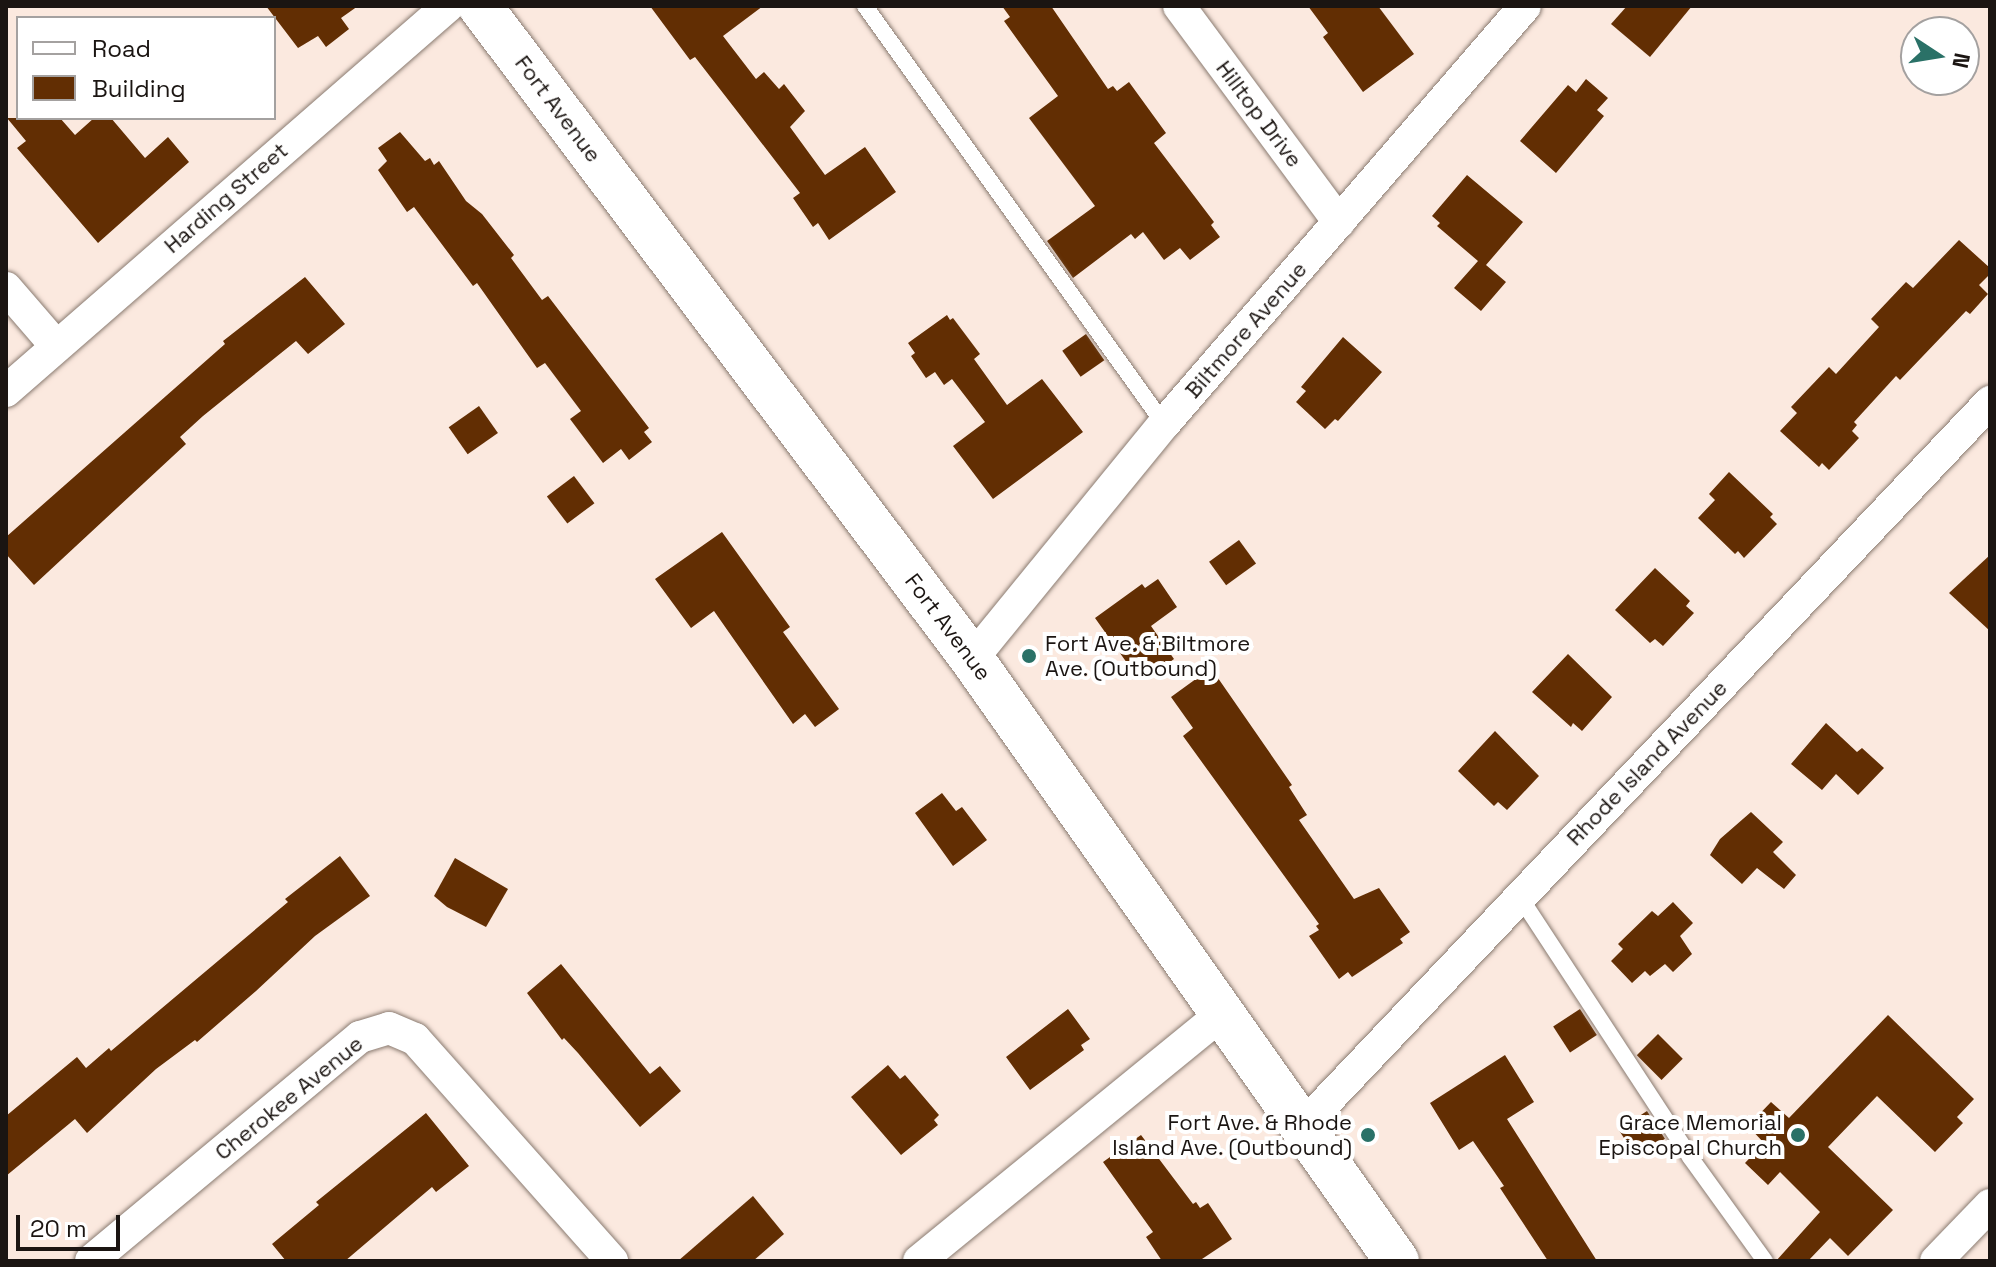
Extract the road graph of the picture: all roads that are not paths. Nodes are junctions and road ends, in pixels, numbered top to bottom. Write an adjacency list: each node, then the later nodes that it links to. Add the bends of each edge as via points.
1 (448, 6): 8 (street, Harding Street)
2 (480, 6): 12 (main road, Fort Avenue)
3 (865, 6): 11 (lane)
4 (1179, 6): 6 (street, Hilltop Drive)
5 (1525, 6): 6 (street, Biltmore Avenue)
6 (1339, 222): 11 (street, Biltmore Avenue)
7 (6, 288): 8 (street)
8 (56, 346): 9 (street, Harding Street)
9 (6, 391)
10 (1990, 402): 13 (street, Rhode Island Avenue)
11 (1164, 424): 12 (street, Biltmore Avenue)
12 (972, 659): 14 (main road, Fort Avenue)
13 (1520, 897): 15 (street, Rhode Island Avenue); 21 (lane, via 1690,1157)
14 (1222, 1014): 15 (main road, Fort Avenue); 19 (street)
15 (1304, 1125): 20 (main road, Fort Avenue)
16 (1990, 1205): 22 (street)
17 (91, 1261): 18 (street, Cherokee Avenue, via 360,1037 389,1028 415,1039)
18 (612, 1261)
19 (919, 1261)
20 (1397, 1261)
21 (1765, 1261)
22 (1936, 1261)

